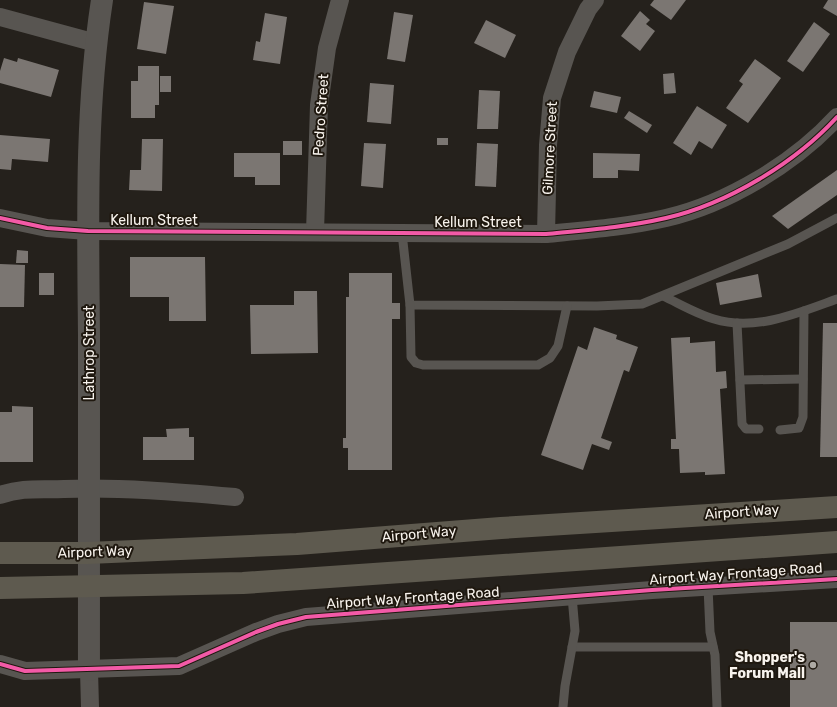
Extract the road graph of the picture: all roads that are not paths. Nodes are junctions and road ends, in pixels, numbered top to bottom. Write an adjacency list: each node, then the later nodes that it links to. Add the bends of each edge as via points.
1 (102, 0): 5 (street, Lathrop Street)
2 (340, 0): 10 (street, Pedro Street, via 327,48 319,105)
3 (595, 0): 12 (street, Gilmore Street, via 566,52 552,98)
4 (0, 17): 5 (street)
5 (96, 43): 9 (street, Lathrop Street, via 91,102)
6 (835, 123): 12 (street, Kellum Street, via 798,153 754,182 709,204 668,218 620,227)
7 (0, 218): 9 (street, Kellum Street, via 47,228)
8 (837, 218): 13 (lane, via 788,244)
9 (88, 231): 10 (street, Kellum Street); 23 (street, Lathrop Street)
10 (315, 232): 11 (street, Kellum Street)
11 (402, 233): 12 (street, Kellum Street); 15 (lane)
12 (546, 234)
13 (663, 296): 16 (lane, via 642,304); 18 (lane, via 714,319)
14 (837, 299): 17 (lane)
15 (410, 305): 16 (lane); 16 (lane, via 411,357 416,363 423,365 538,365 550,358 558,346)
16 (566, 306)
17 (804, 311): 18 (lane, via 769,321); 19 (lane)
18 (737, 323): 20 (lane)
19 (803, 379): 20 (lane); 22 (lane, via 803,417 799,428)
20 (740, 380): 21 (lane, via 742,424 746,429)
21 (759, 429)
22 (780, 430)
23 (89, 487): 24 (street, via 17,489); 25 (street); 29 (street, Lathrop Street)
24 (0, 495)
25 (235, 497)
26 (837, 506): 29 (main road, Airport Way, via 297,544)
27 (837, 542): 31 (main road, via 243,583)
28 (0, 553): 29 (main road, Airport Way)
29 (88, 553): 31 (street, Lathrop Street)
30 (837, 579): 32 (street, Airport Way Frontage Road)
31 (88, 587): 33 (main road); 38 (street, Lathrop Street)
32 (708, 587): 34 (street, Airport Way Frontage Road); 36 (lane)
33 (0, 588)
34 (572, 596): 35 (lane, via 575,631); 38 (street, Airport Way Frontage Road, via 306,617 256,632 179,666)
35 (572, 647): 36 (lane); 40 (lane, via 564,686)
36 (713, 647): 41 (lane)
37 (0, 664): 38 (street, Airport Way Frontage Road, via 25,671)
38 (89, 670): 39 (street, Lathrop Street)
39 (90, 707)
40 (563, 707)
41 (717, 707)

